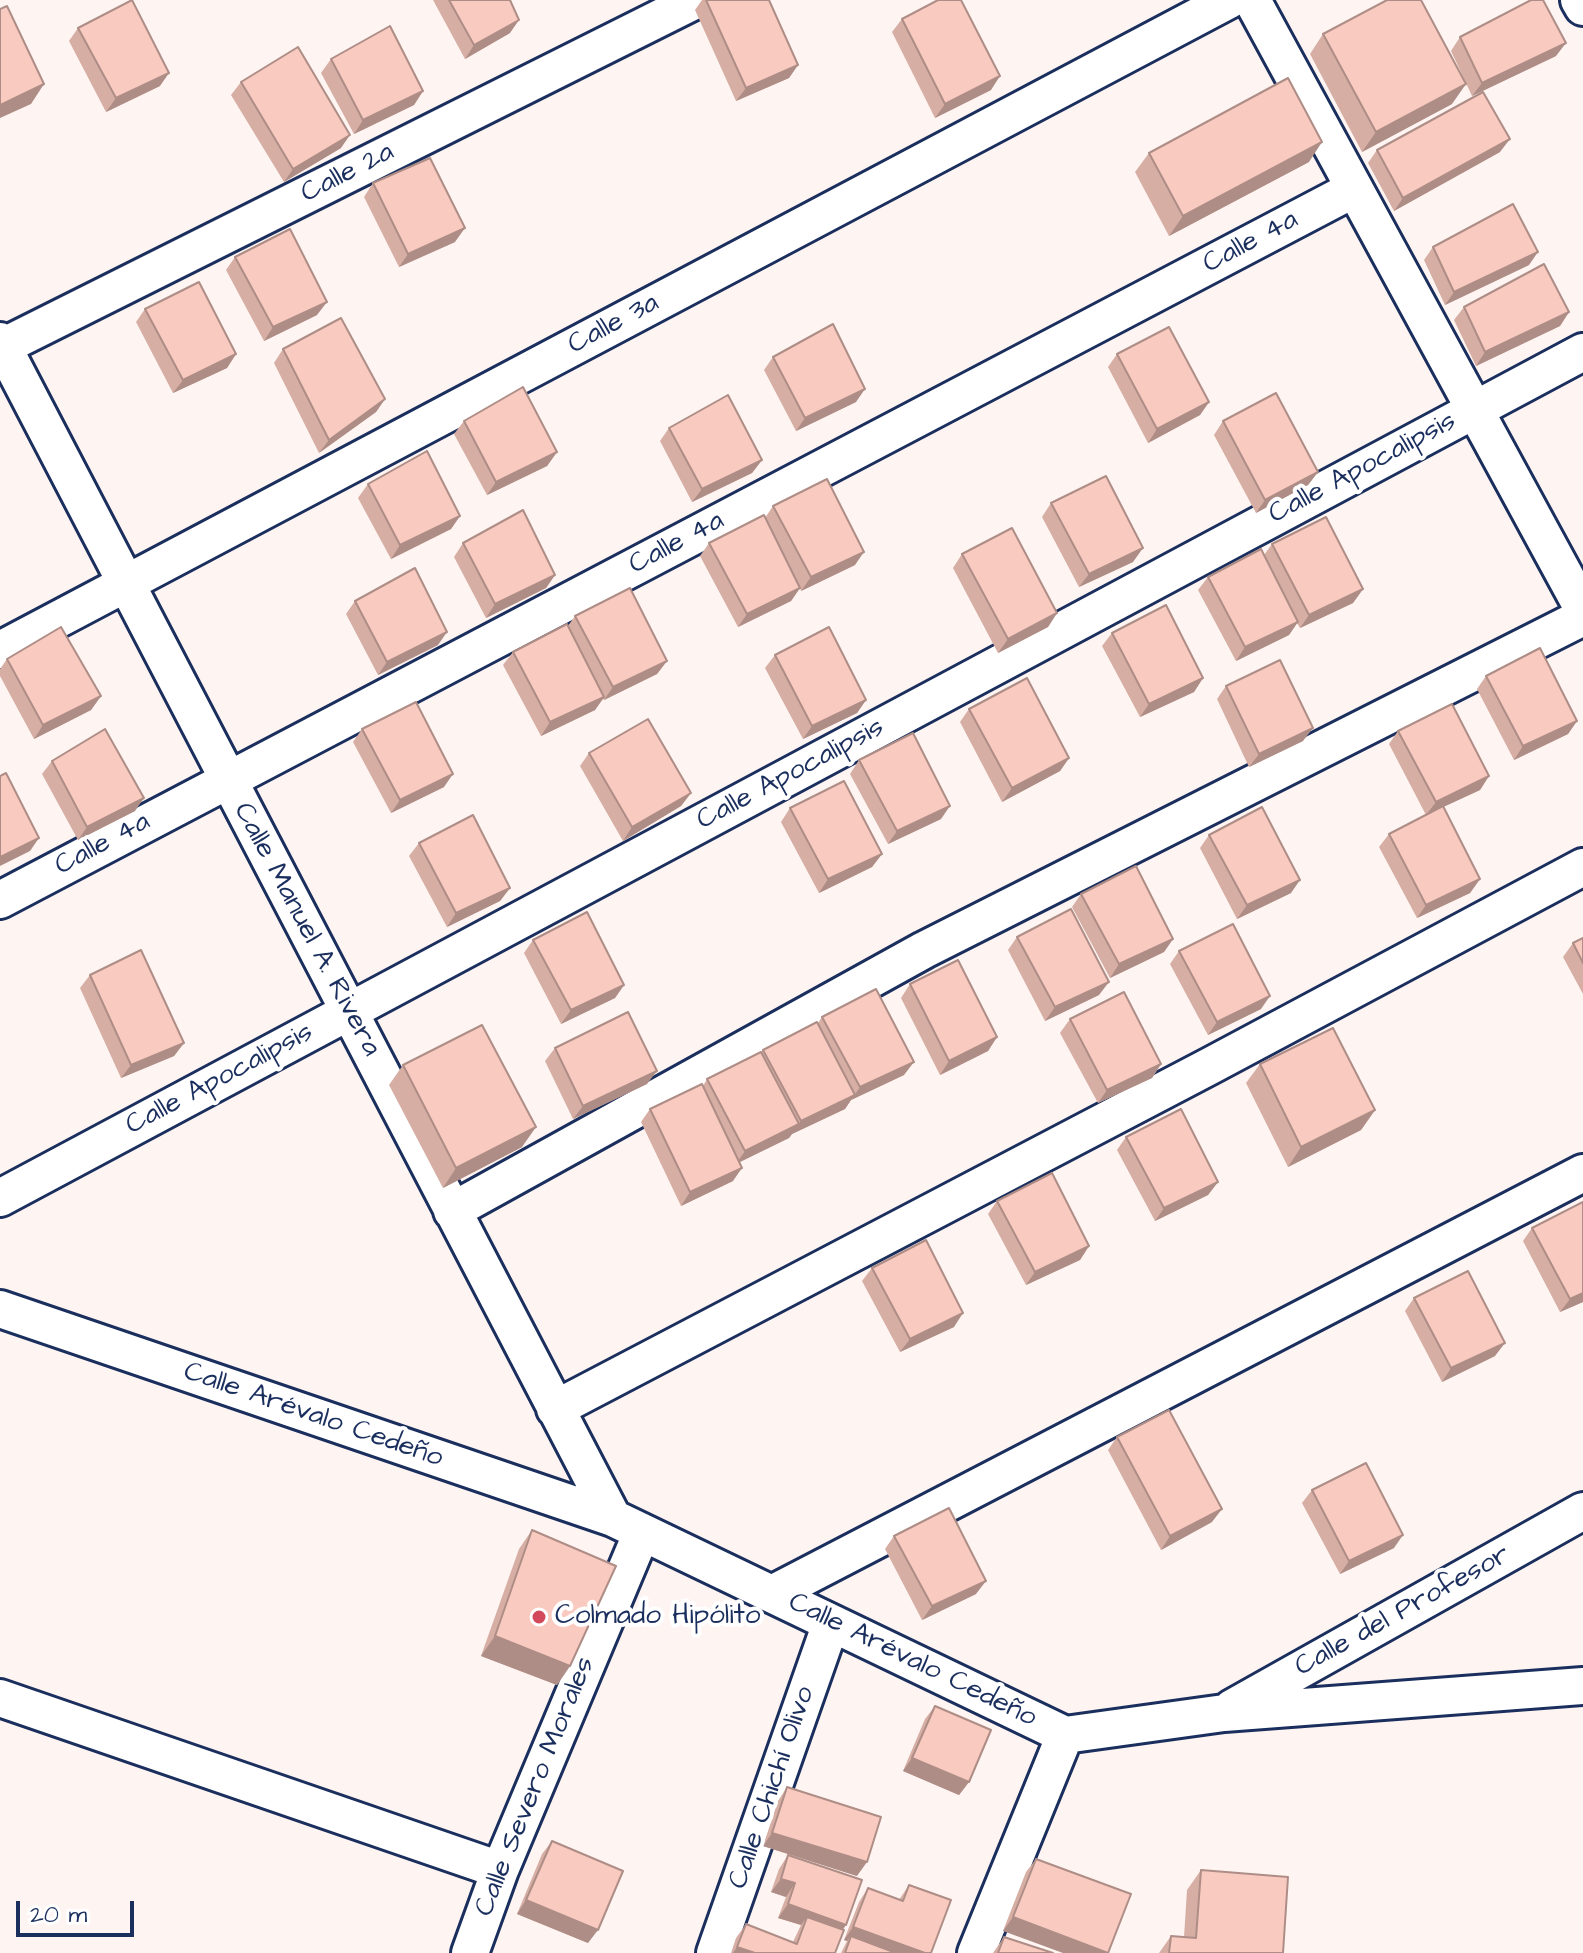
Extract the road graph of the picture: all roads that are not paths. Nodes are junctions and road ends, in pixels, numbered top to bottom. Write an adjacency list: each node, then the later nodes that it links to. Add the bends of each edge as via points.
1 (696, 0): 7 (street, Calle 2a)
2 (1229, 0): 10 (street, Calle 3a)
3 (1252, 0): 6 (street)
4 (1579, 0): 5 (street)
5 (1583, 7)
6 (1354, 189): 9 (street); 14 (street, Calle 4a)
7 (1, 345): 10 (street, Calle Manuel A. Rivera)
8 (1583, 352): 9 (street, Calle Apocalipsis)
9 (1474, 410): 11 (street); 17 (street, Calle Apocalipsis)
10 (126, 584): 13 (street, Calle 3a); 14 (street, Calle Manuel A. Rivera)
11 (1583, 609)
12 (1583, 617): 20 (street, via 924,950)
13 (0, 650)
14 (228, 780): 16 (street, Calle 4a); 17 (street, Calle Manuel A. Rivera)
15 (1583, 867): 22 (street)
16 (0, 900)
17 (349, 1011): 19 (street, Calle Apocalipsis); 20 (street, Calle Manuel A. Rivera)
18 (1583, 1173): 25 (street)
19 (0, 1198)
20 (452, 1211): 22 (street, Calle Manuel A. Rivera)
21 (0, 1309): 24 (street, Calle Arévalo Cedeño)
22 (555, 1409): 24 (street, Calle Manuel A. Rivera)
23 (1583, 1511): 29 (street, Calle del Profesor)
24 (627, 1525): 25 (street, Calle Arévalo Cedeño); 31 (street, Calle Severo Morales)
25 (772, 1594): 26 (street, Calle Arévalo Cedeño)
26 (831, 1623): 30 (street, Calle Arévalo Cedeño); 33 (street, Calle Chichí Olivo)
27 (1583, 1686): 29 (street, Calle Arévalo Cedeño)
28 (0, 1698): 31 (street)
29 (1224, 1713): 30 (street, Calle Arévalo Cedeño)
30 (1065, 1735): 34 (street)
31 (500, 1870): 32 (street, Calle Severo Morales)
32 (470, 1953)
33 (715, 1953)
34 (976, 1953)

